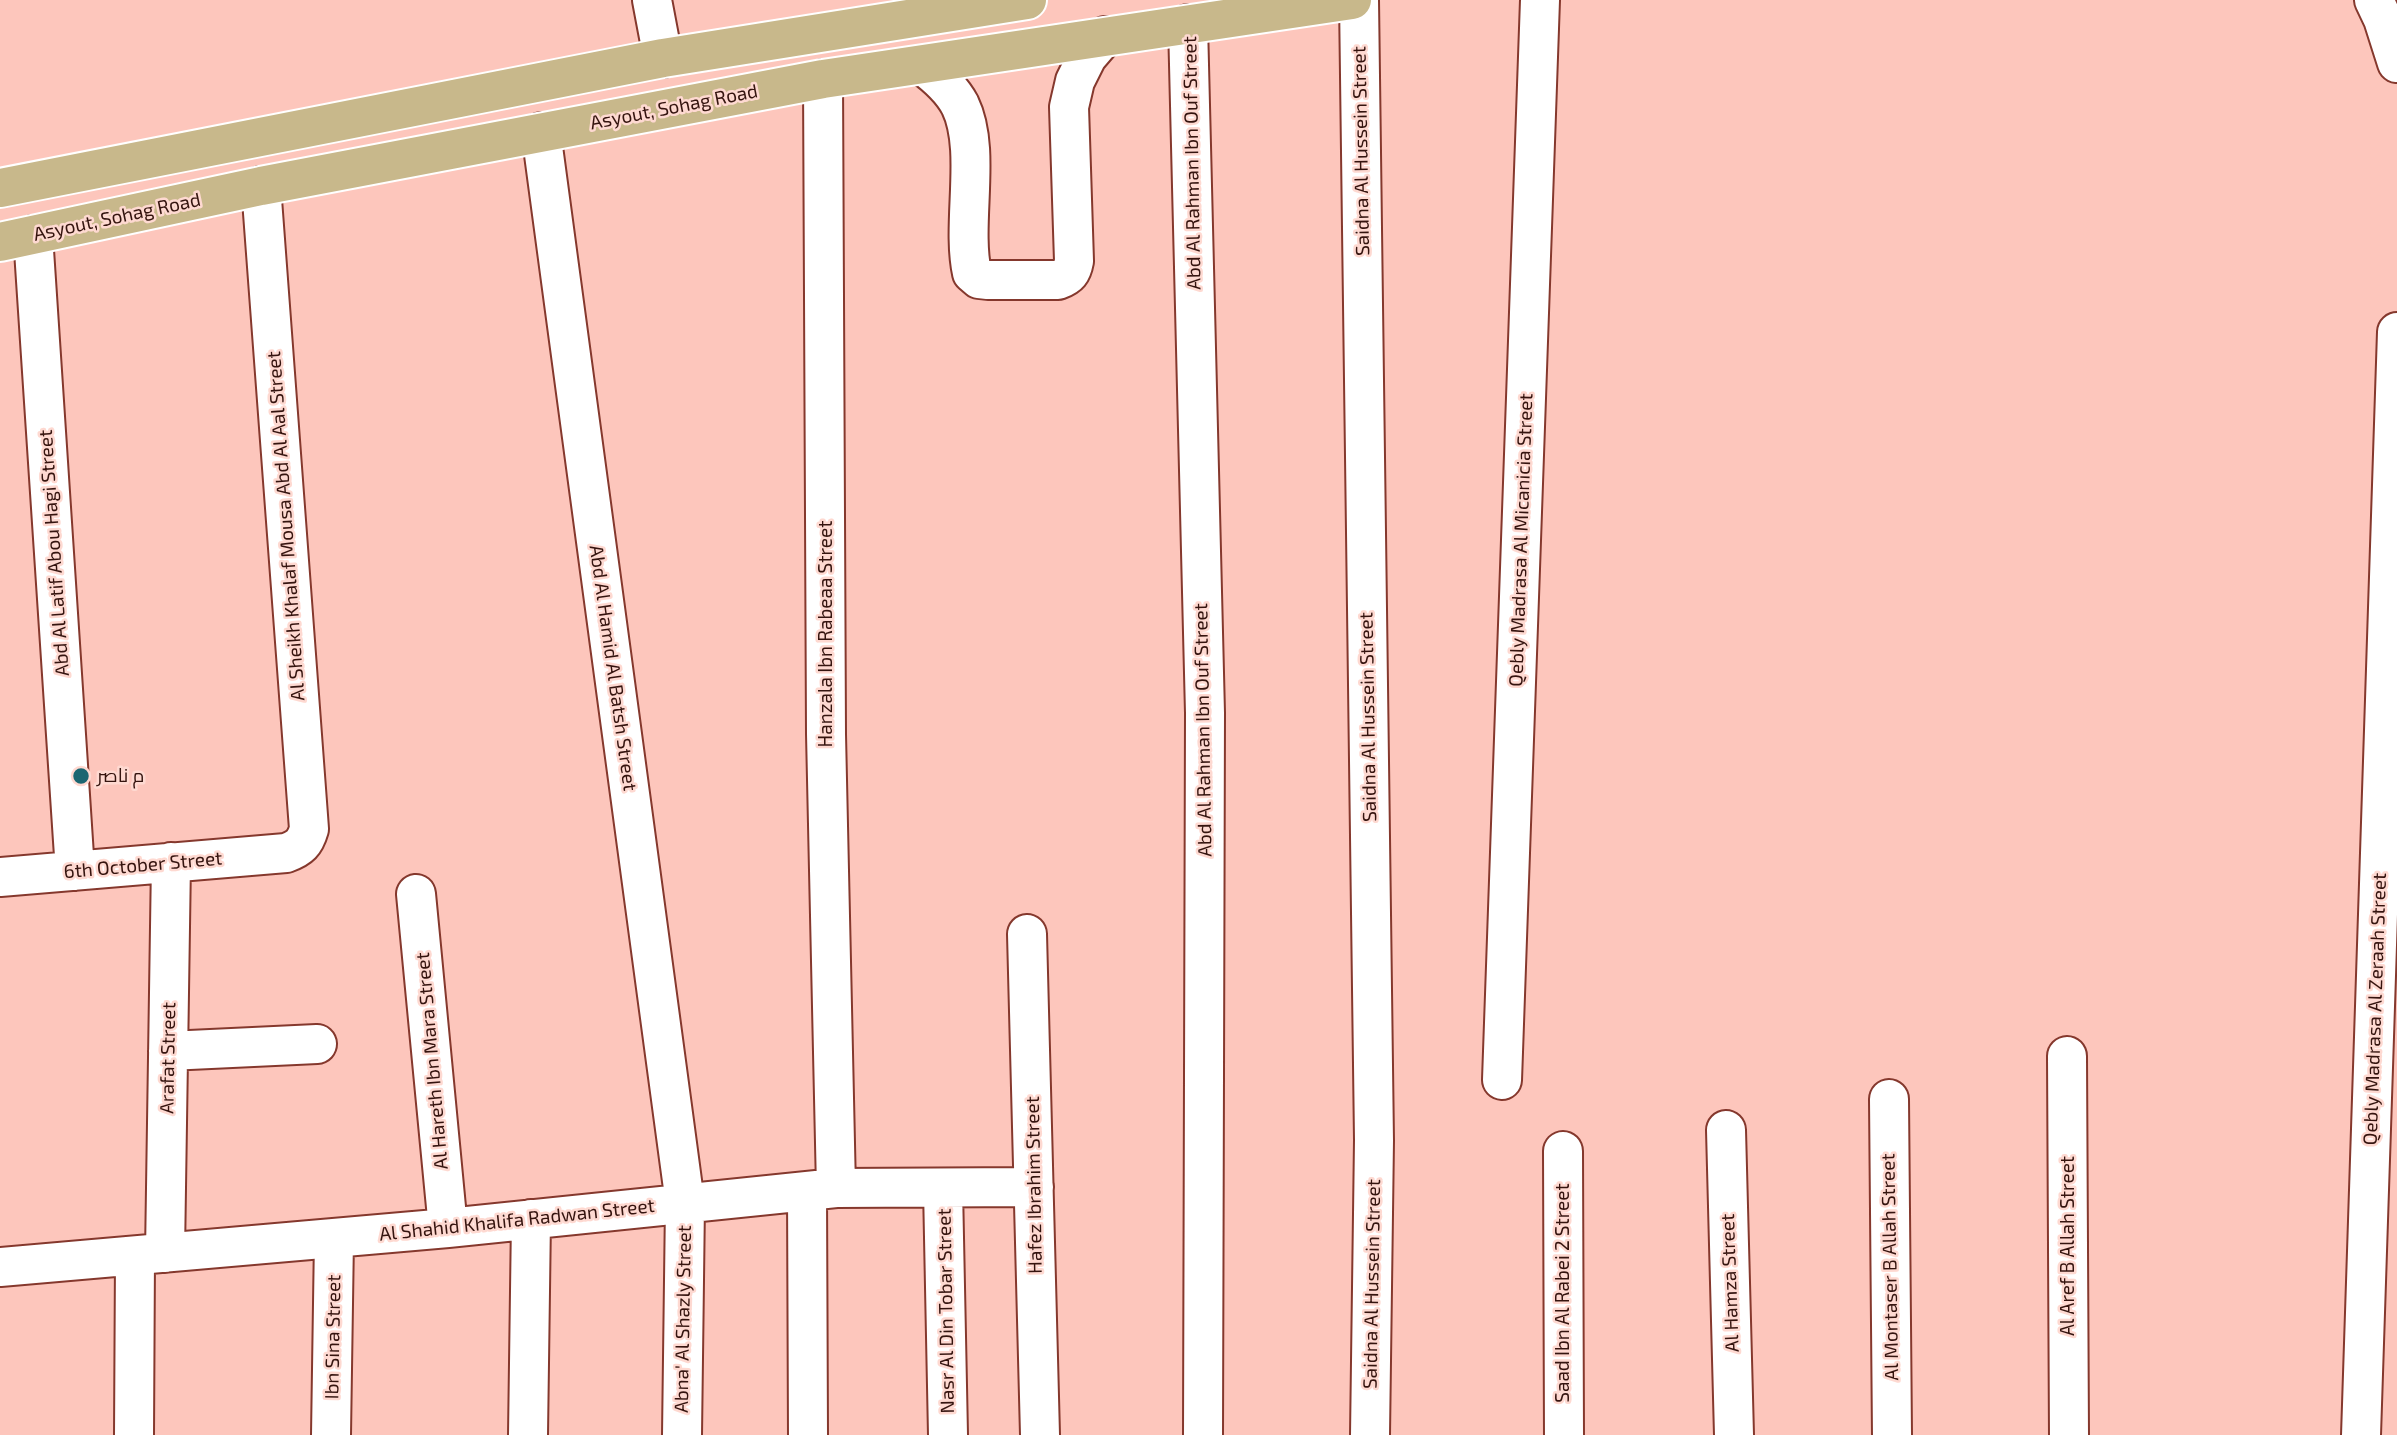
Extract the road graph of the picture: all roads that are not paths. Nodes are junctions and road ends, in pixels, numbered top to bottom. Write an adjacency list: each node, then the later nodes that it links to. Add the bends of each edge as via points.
1 (652, 0): 9 (street)
2 (1027, 0): 9 (main road)
3 (1352, 0): 7 (main road, Asyout, Sohag Road)
4 (1359, 0): 48 (street, Saidna Al Hussein Street, via 1374,1140)
5 (1540, 0): 27 (street, Qebly Madrasa Al Micanicia Street)
6 (2374, 0): 10 (street)
7 (1188, 24): 8 (main road, Asyout, Sohag Road); 47 (street, Abd Al Rahman Ibn Ouf Street, via 1205,713)
8 (1105, 36): 11 (main road, Asyout, Sohag Road); 11 (street, via 1087,57 1069,107 1074,261 1072,270 1058,280 988,280 972,273 968,127 959,103)
9 (663, 58): 15 (main road)
10 (2397, 63)
11 (922, 65): 12 (main road, Asyout, Sohag Road)
12 (824, 79): 13 (main road, Asyout, Sohag Road); 33 (street, Hanzala Ibn Rabeaa Street)
13 (541, 132): 14 (main road, Asyout, Sohag Road); 34 (street, Abd Al Hamid Al Batsh Street)
14 (261, 186): 16 (main road, Asyout, Sohag Road); 18 (street, Al Sheikh Khalaf Mousa Abd Al Aal Street, via 309,829 306,840)
15 (0, 187)
16 (17, 239): 20 (street, Abd Al Latif Abou Hagi Street)
17 (2397, 332): 53 (street, Qebly Madrasa Al Zeraah Street)
18 (286, 853): 19 (street, 6th October Street)
19 (171, 862): 20 (street, 6th October Street); 25 (street, Arafat Street)
20 (75, 871): 21 (street, 6th October Street)
21 (0, 877)
22 (416, 894): 36 (street, Al Hareth Ibn Mara Street)
23 (1027, 934): 31 (street, Hafez Ibrahim Street)
24 (317, 1044): 25 (street)
25 (168, 1051): 38 (street, Arafat Street)
26 (2067, 1056): 52 (street, Al Aref B Allah Street)
27 (1502, 1080)
28 (1889, 1099): 51 (street, Al Montaser B Allah Street)
29 (1726, 1130): 50 (street, Al Hamza Street)
30 (1563, 1150): 49 (street, Saad Ibn Al Rabei 2 Street)
31 (1034, 1187): 32 (street, Al Shahid Khalifa Radwan Street); 46 (street, Hafez Ibrahim Street)
32 (943, 1188): 33 (street, Al Shahid Khalifa Radwan Street); 45 (street, Nasr Al Din Tobar Street)
33 (822, 1190): 34 (street, Al Shahid Khalifa Radwan Street); 44 (street, Hanzala Ibn Rabeaa Street)
34 (685, 1203): 35 (street, Al Shahid Khalifa Radwan Street); 43 (street, Abna' Al Shazly Street)
35 (531, 1219): 36 (street, Al Shahid Khalifa Radwan Street); 42 (street)
36 (448, 1228): 37 (street, Al Shahid Khalifa Radwan Street)
37 (334, 1238): 38 (street, Al Shahid Khalifa Radwan Street); 41 (street, Ibn Sina Street)
38 (150, 1254): 39 (street, Al Shahid Khalifa Radwan Street); 40 (street, Arafat Street)
39 (0, 1267)
40 (134, 1435)
41 (331, 1435)
42 (528, 1435)
43 (681, 1435)
44 (808, 1435)
45 (948, 1435)
46 (1040, 1435)
47 (1203, 1435)
48 (1370, 1435)
49 (1564, 1435)
50 (1734, 1435)
51 (1892, 1435)
52 (2069, 1435)
53 (2361, 1435)

